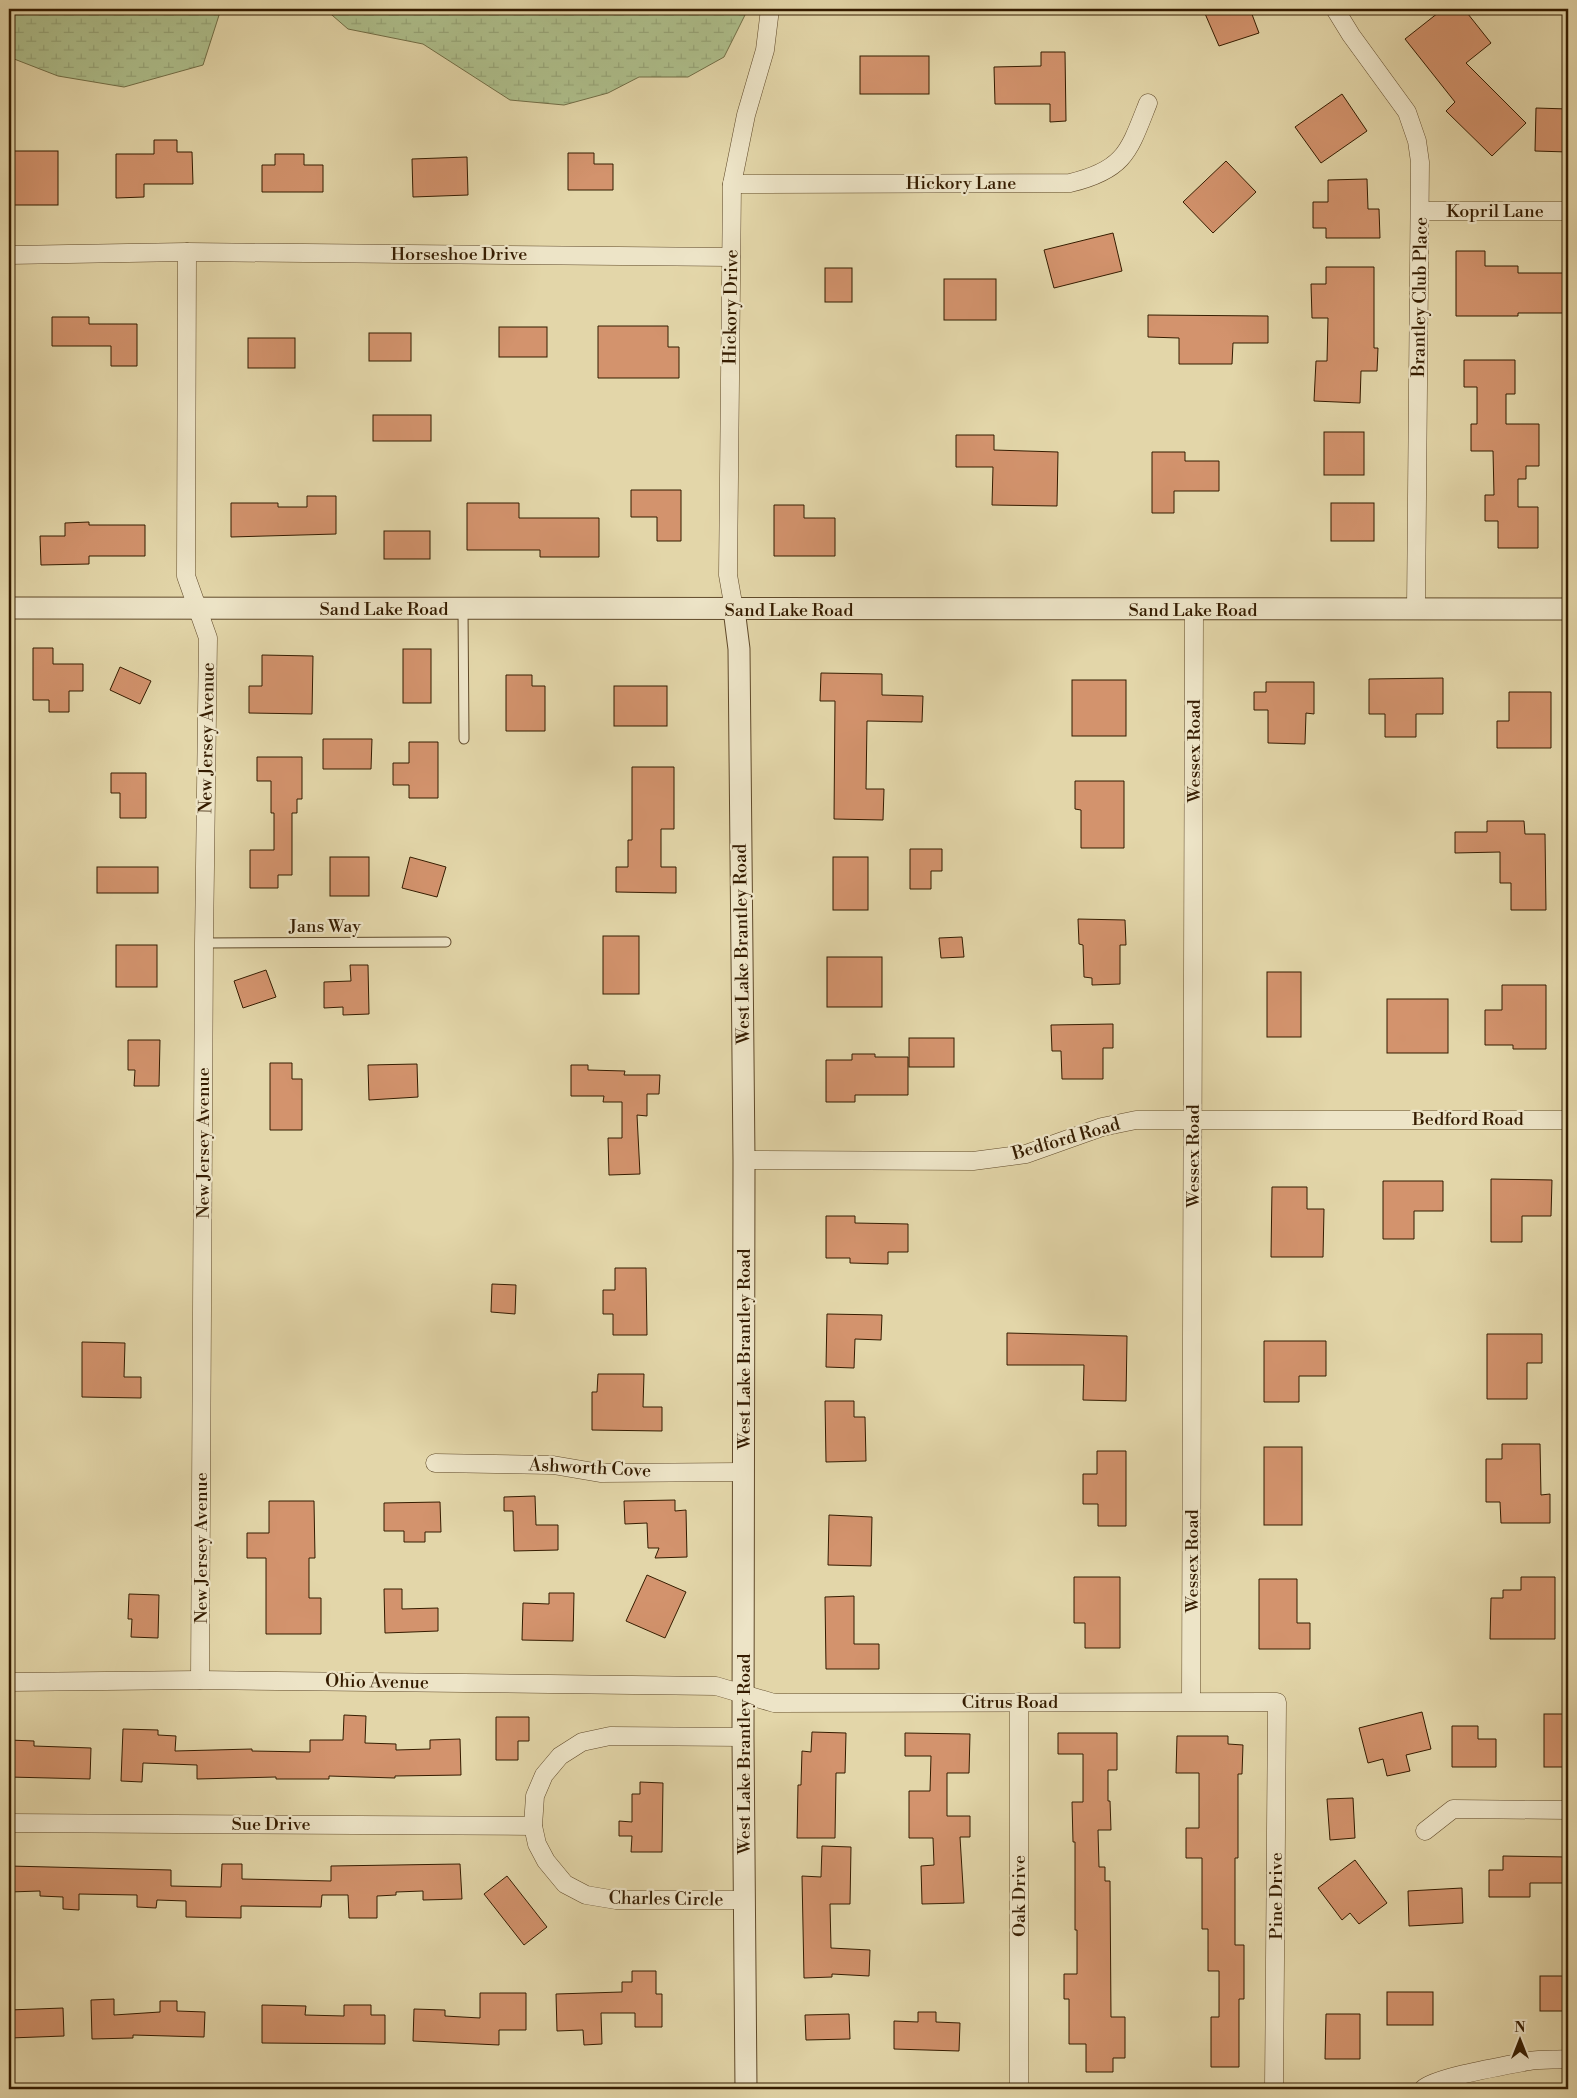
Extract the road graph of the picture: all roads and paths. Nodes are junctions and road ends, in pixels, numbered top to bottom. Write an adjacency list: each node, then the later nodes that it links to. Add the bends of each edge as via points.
1 (770, 9): 4 (street, Hickory Drive, via 765,50 746,115)
2 (1335, 9): 6 (street, Brantley Club Place, via 1407,112 1417,140)
3 (1148, 103): 4 (street, Hickory Lane, via 1132,141 1116,164 1092,178 1070,183)
4 (732, 184): 9 (street, Hickory Drive)
5 (1568, 211): 6 (street, Kopril Lane)
6 (1421, 212): 13 (street, Brantley Club Place)
7 (188, 252): 8 (street, Horseshoe Drive); 9 (street, Horseshoe Drive); 11 (street, via 186,576)
8 (9, 255)
9 (731, 256): 15 (street, Hickory Drive, via 728,575)
10 (9, 608): 11 (street, Sand Lake Road)
11 (197, 608): 12 (street, Sand Lake Road); 19 (street, New Jersey Avenue, via 208,638)
12 (463, 609): 15 (street, Sand Lake Road); 17 (lane)
13 (1416, 609): 14 (street, Sand Lake Road); 16 (street, Sand Lake Road)
14 (1568, 609)
15 (734, 610): 16 (street, Sand Lake Road); 22 (street, West Lake Brantley Road, via 739,649)
16 (1194, 610): 20 (street, Wessex Road)
17 (464, 739)
18 (446, 942): 19 (lane, Jans Way)
19 (204, 943): 25 (street, New Jersey Avenue)
20 (1193, 1118): 21 (street, Bedford Road); 22 (street, Bedford Road, via 1127,1121 1102,1126 1026,1154 973,1161); 29 (street, Wessex Road)
21 (1568, 1120)
22 (744, 1160): 24 (street, West Lake Brantley Road)
23 (435, 1464): 24 (street, Ashworth Cove, via 553,1465 600,1473)
24 (744, 1472): 27 (street, West Lake Brantley Road)
25 (200, 1680): 26 (street, Ohio Avenue); 27 (street, Ohio Avenue, via 716,1686)
26 (9, 1682)
27 (744, 1694): 28 (street, Citrus Road, via 774,1703); 31 (street, West Lake Brantley Road)
28 (1018, 1702): 29 (street, Citrus Road); 40 (street, Oak Drive)
29 (1191, 1702): 30 (street, Citrus Road)
30 (1278, 1702): 41 (street, Pine Drive)
31 (743, 1737): 34 (street, Charles Circle, via 610,1736 582,1742 560,1756 544,1774 535,1796); 36 (street, West Lake Brantley Road)
32 (1568, 1810): 35 (street, via 1453,1809)
33 (9, 1823): 34 (street, Sue Drive)
34 (533, 1826): 36 (street, Charles Circle, via 546,1862 566,1884 586,1895 616,1900)
35 (1425, 1831)
36 (744, 1900): 39 (street, West Lake Brantley Road)
37 (1568, 2059): 38 (street, via 1531,2061 1445,2079)
38 (1424, 2088)
39 (746, 2089)
40 (1018, 2089)
41 (1274, 2089)

